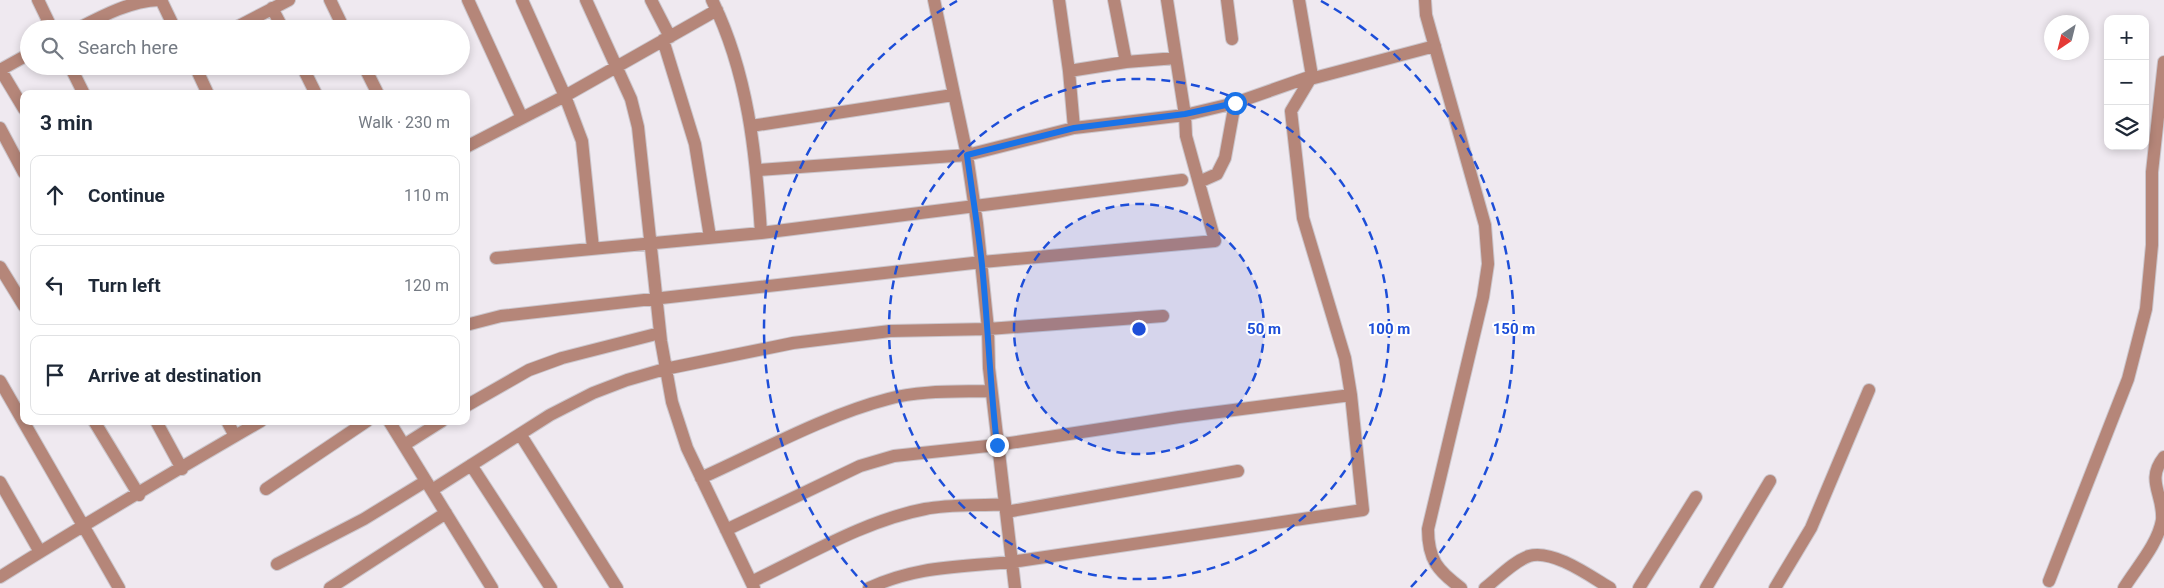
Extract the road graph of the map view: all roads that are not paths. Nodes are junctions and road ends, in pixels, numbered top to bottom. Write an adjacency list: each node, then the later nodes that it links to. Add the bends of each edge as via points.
1 (38, 0): 18 (street)
2 (160, 0): 19 (street, via 132,5); 20 (street)
3 (289, 0): 17 (street)
4 (330, 0): 23 (street)
5 (468, 0): 48 (street)
6 (522, 0): 44 (street)
7 (586, 0): 31 (street)
8 (651, 0): 24 (street)
9 (934, 0): 43 (street)
10 (1059, 0): 33 (street)
11 (1114, 0): 29 (street)
12 (1167, 0): 27 (street)
13 (1227, 0): 25 (street)
14 (1299, 0): 38 (street)
15 (1425, 0): 26 (street)
16 (715, 5): 24 (street); 49 (street, via 738,66)
17 (272, 8): 21 (street); 22 (street)
18 (48, 20)
19 (94, 20)
20 (170, 20)
21 (250, 20)
22 (278, 20)
23 (340, 20)
24 (667, 39): 31 (street); 60 (street, via 695,144)
25 (1232, 39)
26 (1435, 46): 38 (street); 121 (street, via 1485,225 1488,264 1428,529 1428,547 1433,560 1442,574)
27 (1176, 58): 29 (street); 47 (street)
28 (20, 59): 32 (street)
29 (1126, 62): 33 (street)
30 (2164, 62): 62 (street, via 2152,172)
31 (617, 66): 44 (street); 61 (street, via 638,127)
32 (0, 69): 45 (street)
33 (1069, 71): 51 (street)
34 (74, 75): 39 (street)
35 (199, 75): 40 (street)
36 (306, 75): 41 (street)
37 (368, 75): 42 (street)
38 (1312, 76): 46 (street); 78 (street, via 1291,111 1303,218 1345,358)
39 (82, 90)
40 (206, 90)
41 (314, 90)
42 (376, 90)
43 (953, 95): 49 (street); 53 (street)
44 (565, 96): 48 (street); 63 (street, via 582,141)
45 (20, 102)
46 (1235, 103): 47 (street); 57 (street, via 1224,158 1217,174)
47 (1185, 114): 51 (street); 57 (street, via 1186,136)
48 (522, 118): 52 (street)
49 (751, 126): 55 (street)
50 (0, 128): 54 (street)
51 (1074, 128): 53 (street)
52 (470, 145)
53 (967, 155): 55 (street); 58 (street)
54 (20, 166)
55 (757, 170): 59 (street)
56 (1182, 180): 58 (street)
57 (1199, 182): 66 (street, via 1215,241)
58 (973, 206): 59 (street); 66 (street)
59 (761, 233): 60 (street)
60 (710, 238): 61 (street)
61 (651, 242): 63 (street); 69 (street)
62 (2152, 245): 64 (street); 112 (street, via 2146,309 2128,379)
63 (593, 248): 65 (street)
64 (2164, 252)
65 (496, 258)
66 (982, 262): 69 (street); 72 (street)
67 (0, 266): 68 (street)
68 (20, 299)
69 (656, 299): 71 (street, via 501,316); 73 (street)
70 (1163, 316): 72 (street)
71 (470, 324)
72 (988, 329): 74 (street, via 890,331 793,343); 77 (street)
73 (660, 333): 74 (street); 79 (street, via 545,364 503,383)
74 (665, 369): 89 (street, via 593,393); 97 (street, via 687,448)
75 (0, 381): 80 (street)
76 (1869, 390): 126 (street, via 1811,528)
77 (991, 391): 91 (street); 97 (street, via 889,398 848,412)
78 (1351, 395): 91 (street); 109 (street, via 1363,510)
79 (470, 404)
80 (20, 416)
81 (25, 425): 106 (street)
82 (96, 425): 102 (street)
83 (158, 425): 95 (street)
84 (228, 425): 90 (street)
85 (254, 425): 90 (street)
86 (361, 425): 101 (street)
87 (391, 425): 92 (street)
88 (436, 425): 92 (street)
89 (520, 434): 94 (street); 118 (street)
90 (235, 436): 95 (street)
91 (997, 445): 104 (street); 107 (street, via 894,456 860,466)
92 (404, 446): 100 (street)
93 (2164, 457): 127 (street, via 2154,477 2162,503 2160,531)
94 (471, 465): 100 (street); 117 (street)
95 (182, 469): 102 (street)
96 (1238, 471): 104 (street)
97 (701, 478): 107 (street)
98 (1770, 481): 125 (street)
99 (0, 482): 108 (street)
100 (429, 485): 105 (street); 110 (street)
101 (266, 489)
102 (139, 495): 106 (street)
103 (1696, 497): 124 (street)
104 (1006, 508): 109 (street); 113 (street, via 926,509 898,516 866,528)
105 (446, 513): 115 (street); 116 (street)
106 (82, 525): 108 (street); 114 (street)
107 (726, 530): 113 (street)
108 (40, 552): 111 (street)
109 (1012, 562): 119 (street, via 921,570); 120 (street)
110 (277, 564)
111 (0, 577)
112 (2049, 581)
113 (753, 585)
114 (119, 588)
115 (330, 588)
116 (492, 588)
117 (551, 588)
118 (617, 588)
119 (869, 588)
120 (1015, 588)
121 (1461, 588)
122 (1485, 588): 123 (street, via 1528,556 1541,554 1556,558)
123 (1610, 588)
124 (1639, 588)
125 (1706, 588)
126 (1775, 588)
127 (2124, 588)

